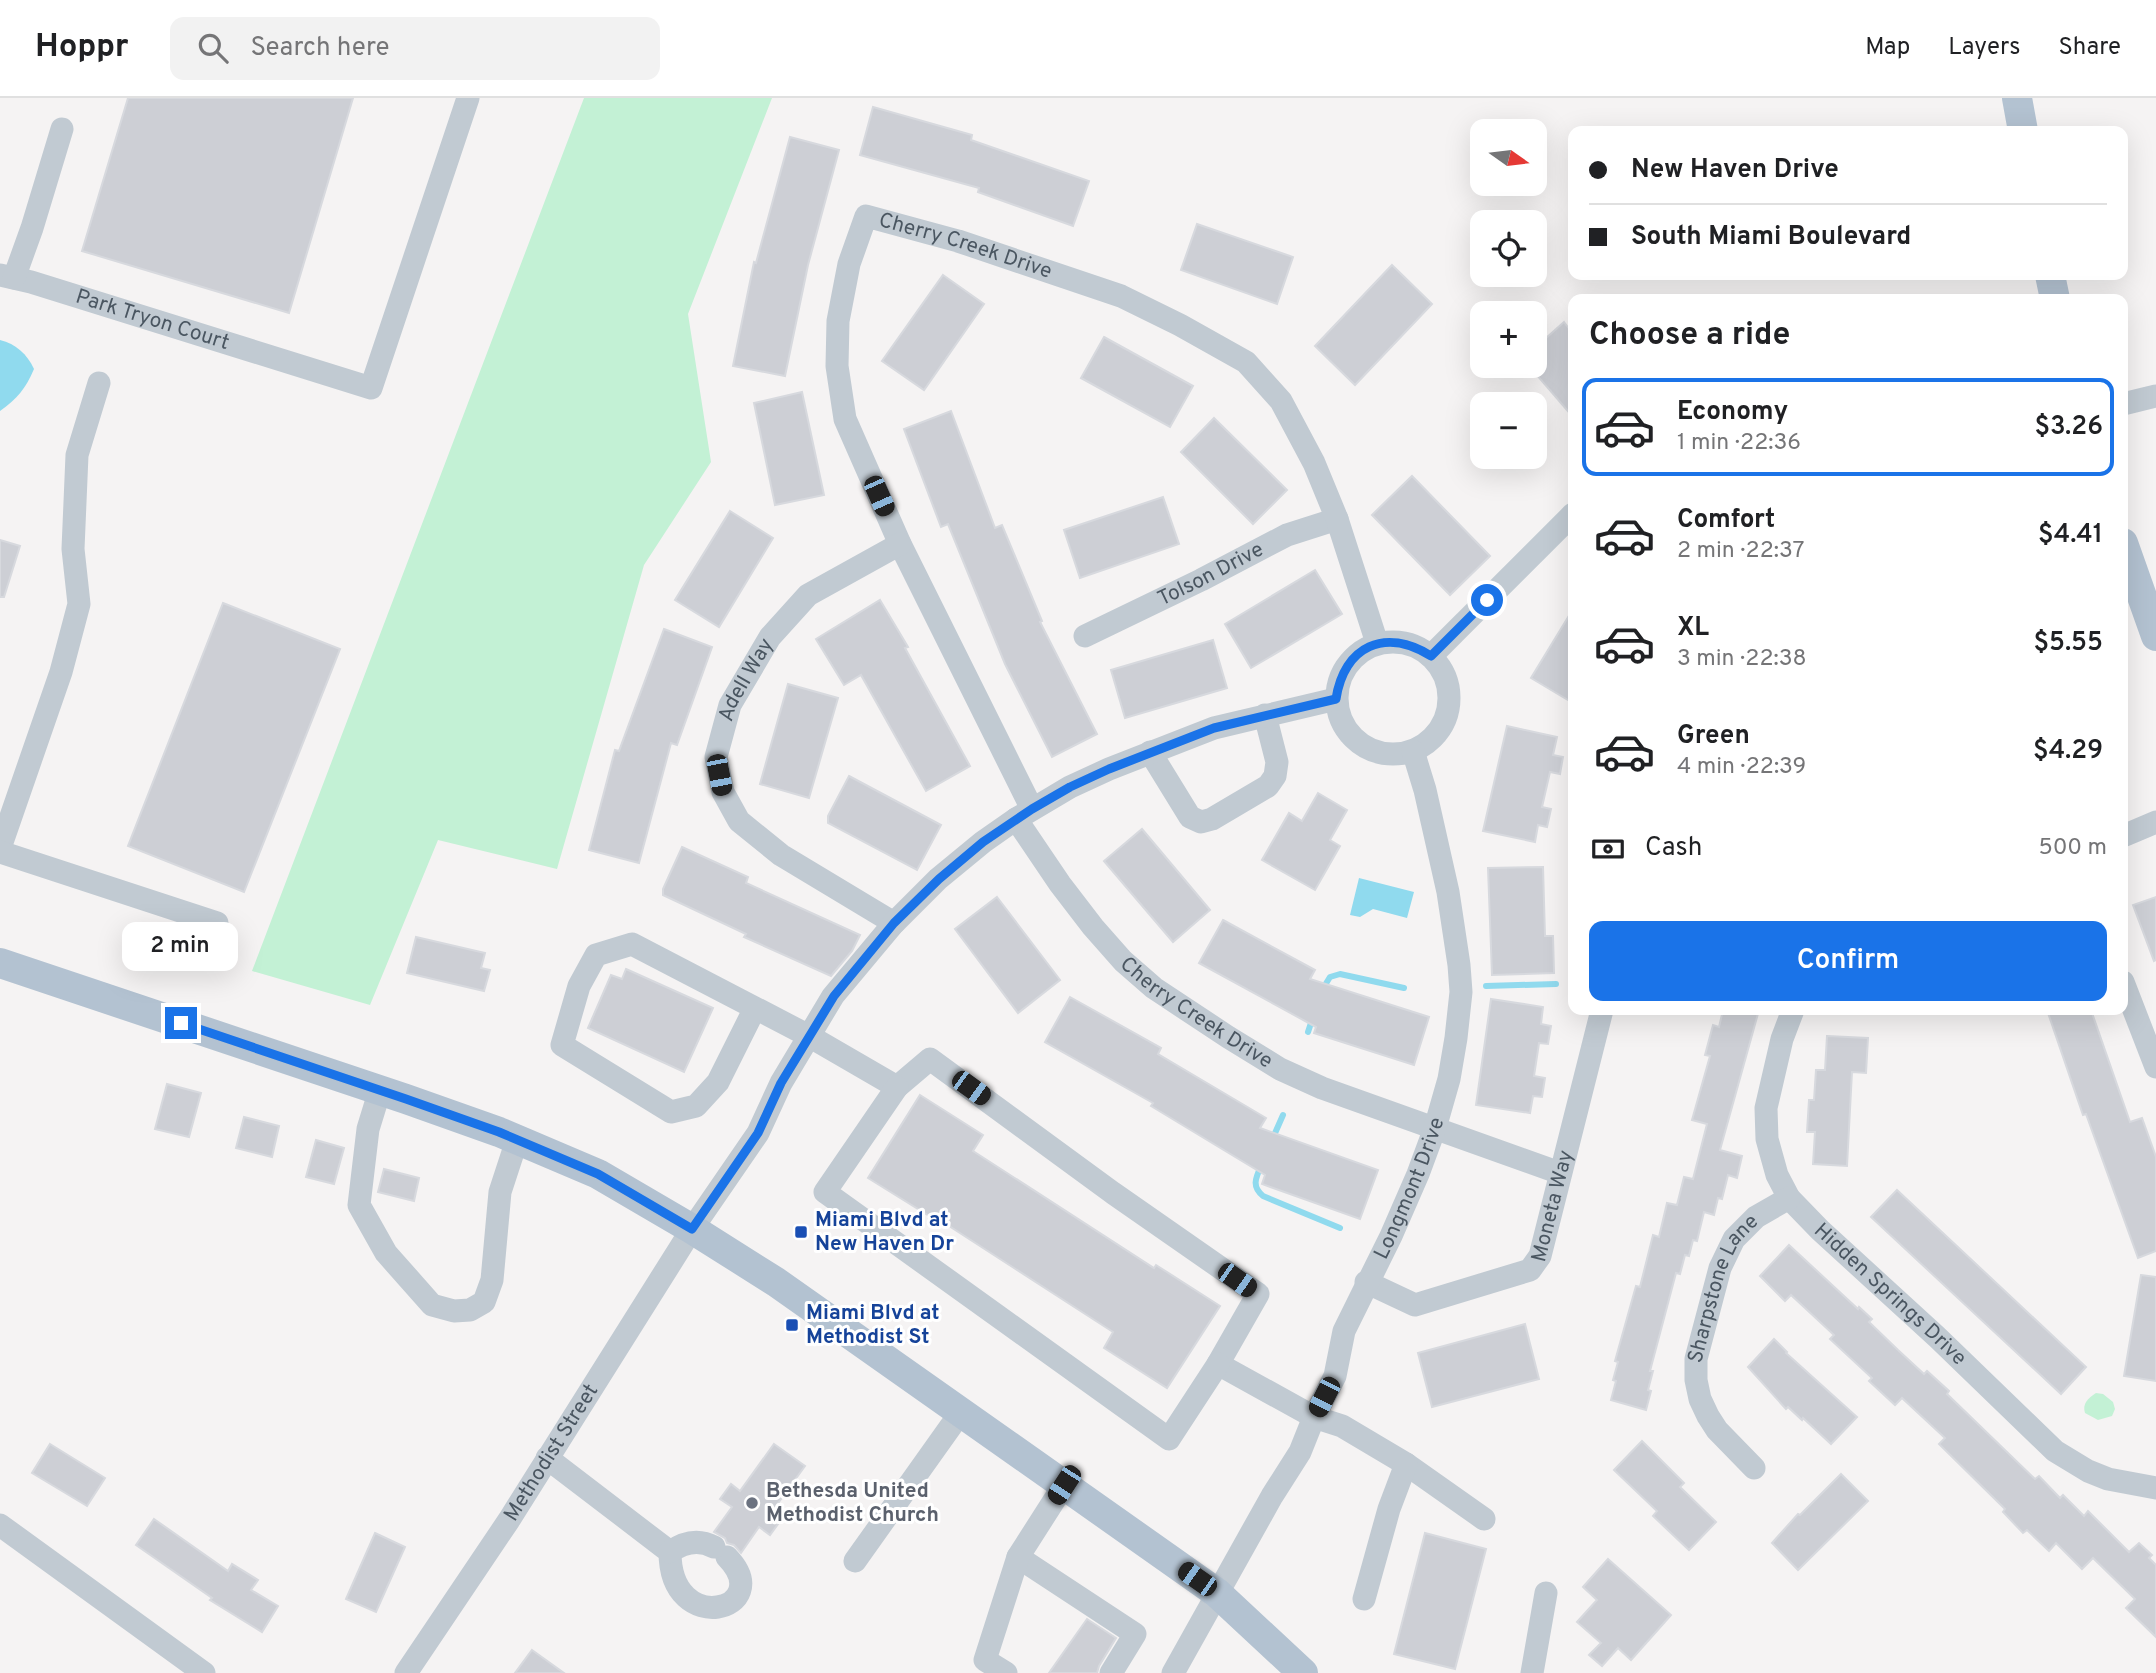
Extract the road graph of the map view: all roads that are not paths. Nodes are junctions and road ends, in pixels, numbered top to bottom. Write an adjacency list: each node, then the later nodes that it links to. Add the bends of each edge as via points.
1 (468, 98): 5 (street, Park Tryon Court, via 371,388)
2 (2017, 98): 3 (main road)
3 (2022, 126)
4 (62, 129): 5 (street, via 32,228)
5 (7, 276)
6 (99, 383): 24 (street, via 77,455 73,549 79,604 61,673)
7 (2156, 396): 8 (street)
8 (2128, 403)
9 (1337, 519): 11 (street, Cherry Creek Drive, via 1281,401 1246,362 1121,296 958,241 866,216 838,321 837,366 845,419); 13 (street, Tolson Drive, via 1287,536); 15 (street, Cherry Creek Drive)
10 (1568, 519): 16 (street)
11 (900, 544): 21 (street, Cherry Creek Drive); 26 (street, Adell Way, via 808,595 770,636 730,705 716,757 723,792 739,821 781,855)
12 (2128, 557): 14 (main road)
13 (1086, 636)
14 (2156, 636)
15 (1377, 643): 16 (street, via 1415,645); 17 (street, via 1347,664)
16 (1431, 656): 19 (street, via 1443,671 1448,708 1430,741)
17 (1336, 699): 18 (street, Methodist Street); 19 (street, via 1348,733 1362,745 1378,753)
18 (1265, 715): 20 (street, Methodist Street); 20 (street, via 1277,762 1275,776 1268,786 1212,819 1201,822 1190,817)
19 (1413, 751): 36 (street, Longmont Drive, via 1448,892 1461,992 1449,1079)
20 (1150, 752): 21 (street, Methodist Street, via 1070,787)
21 (1024, 814): 26 (street, Methodist Street, via 983,842); 36 (street, Cherry Creek Drive, via 1060,884 1123,961 1154,988 1280,1069)
22 (2156, 822): 23 (street)
23 (2128, 834)
24 (0, 850): 25 (street)
25 (217, 923)
26 (894, 923): 32 (street, Methodist Street, via 834,996)
27 (0, 963): 35 (main road)
28 (2128, 995): 33 (street)
29 (755, 1008): 29 (street, via 632,944 596,955 579,986 562,1045 671,1112 696,1106 718,1082); 32 (street)
30 (1601, 1015): 38 (street, Moneta Way)
31 (1791, 1015): 39 (street, Hidden Springs Drive, via 1766,1108 1767,1139)
32 (809, 1036): 34 (street); 40 (street, Methodist Street, via 758,1133)
33 (2156, 1066)
34 (897, 1087): 42 (street, via 930,1059 1258,1294); 42 (street, via 825,1192 1169,1439)
35 (380, 1090): 37 (main road); 37 (street, via 368,1129 359,1205 386,1253 432,1305 462,1311 484,1302 492,1280 500,1192)
36 (1435, 1128): 38 (street, Cherry Creek Drive); 41 (street, Longmont Drive, via 1402,1211)
37 (517, 1140): 40 (main road, via 598,1174)
38 (1560, 1173): 41 (street, Moneta Way, via 1540,1256 1530,1270 1415,1305)
39 (1789, 1198): 47 (street, Sharpstone Lane, via 1756,1217 1734,1239 1720,1268 1696,1359 1696,1380 1708,1416); 49 (street, Hidden Springs Drive, via 2055,1451 2108,1479)
40 (692, 1229): 43 (main road); 45 (street, Methodist Street)
41 (1366, 1282): 44 (street, Longmont Drive, via 1344,1331 1335,1376)
42 (1217, 1364): 44 (street)
43 (961, 1412): 48 (main road); 54 (street)
44 (1314, 1418): 46 (street, via 1342,1426); 55 (street, Longmont Drive, via 1300,1452)
45 (547, 1458): 52 (street); 59 (street, Methodist Street)
46 (1406, 1464): 50 (street); 57 (street)
47 (1754, 1468)
48 (1064, 1485): 53 (street); 55 (main road)
49 (2156, 1488)
50 (1484, 1519)
51 (0, 1525): 58 (street)
52 (670, 1552): 52 (street, via 680,1589 703,1608 716,1609 737,1596 741,1586 738,1568 721,1552 707,1543 688,1543)
53 (1018, 1557): 60 (street, via 985,1660); 61 (street, via 1135,1634)
54 (855, 1561)
55 (1217, 1593): 62 (street, Longmont Drive); 63 (main road)
56 (1546, 1593): 64 (street)
57 (1364, 1599)
58 (204, 1673)
59 (406, 1673)
60 (1006, 1673)
61 (1111, 1673)
62 (1172, 1673)
63 (1303, 1673)
64 (1532, 1673)

